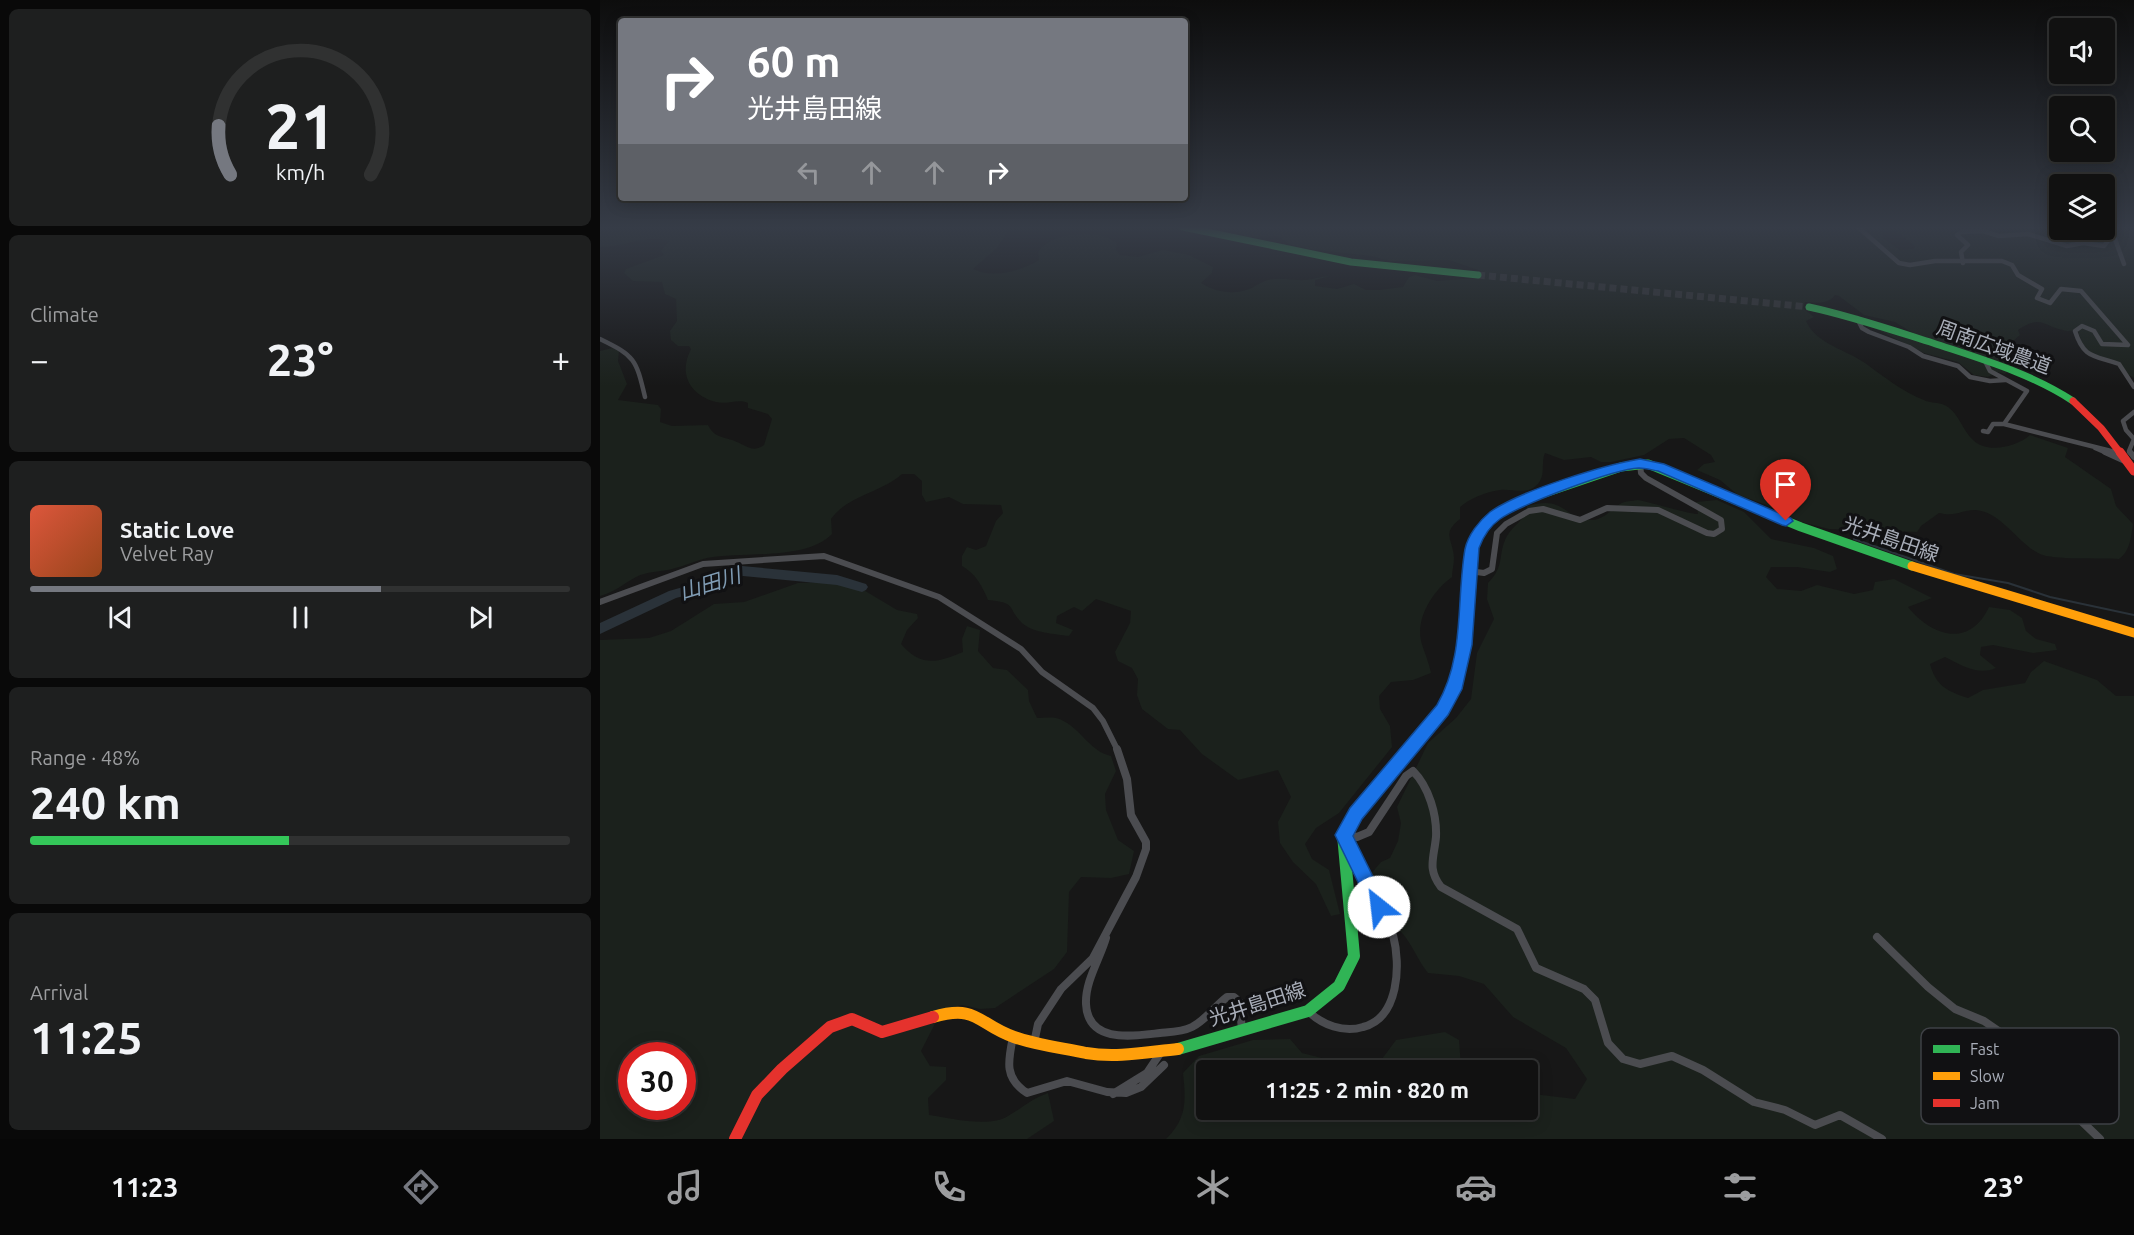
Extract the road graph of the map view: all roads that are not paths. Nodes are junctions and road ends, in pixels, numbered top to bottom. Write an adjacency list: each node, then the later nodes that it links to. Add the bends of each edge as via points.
1 (2027, 280): 7 (street, via 2042,289 2037,298 2046,303 2061,289 2081,291 2089,297 2128,345 2102,344 2094,331 2082,326 2075,331 2081,348 2091,357 2119,364)
2 (1809, 307): 3 (main road, 周南広域農道)
3 (1857, 318): 5 (main road, 周南広域農道); 6 (street, via 1869,332 1923,356 1958,366 1970,377)
4 (600, 339): 8 (street, via 629,353)
5 (1985, 361): 6 (street, via 1990,371); 14 (main road, 周南広域農道, via 2064,394)
6 (2005, 380): 10 (street, via 2027,392)
7 (2134, 387)
8 (645, 397)
9 (2134, 412): 14 (street, via 2123,421 2134,439 2129,451)
10 (2004, 424): 11 (street, via 1993,424 1988,432); 12 (street)
11 (1983, 431)
12 (2095, 448): 13 (street); 14 (street, via 2105,455)
13 (2115, 452)
14 (2131, 459): 16 (main road, 周南広域農道)
15 (1640, 464): 17 (main road, 光井島田線, via 1571,483 1502,510 1476,536); 17 (street, via 1646,478 1716,517 1722,529 1707,533 1647,508 1607,508 1580,520 1536,509 1514,519 1497,533 1492,569 1484,573); 19 (main road, 光井島田線, via 1660,467 1801,528 1889,559)
16 (2134, 471)
17 (1469, 571): 20 (main road, 光井島田線, via 1465,645 1455,689 1443,710 1356,814)
18 (600, 602): 21 (street, via 703,564 824,556 939,597 1021,649 1035,666 1073,692 1103,721 1127,779 1131,815 1146,849)
19 (2134, 633)
20 (1344, 835): 23 (main road, 光井島田線, via 1354,956 1339,986); 23 (street, via 1394,937 1393,1002 1367,1028 1352,1030 1316,1020); 33 (street, via 1357,837 1369,832 1413,771 1420,776 1437,834 1430,867 1433,877 1442,887 1517,928 1536,968 1584,989 1595,1000 1608,1043 1623,1059 1640,1064 1672,1056 1754,1102 1785,1110 1815,1125 1840,1115)
21 (1108, 929): 25 (street, via 1087,998 1087,1013 1100,1031 1112,1036 1134,1036 1188,1029 1227,997 1239,1001); 27 (street, via 1093,958 1061,989 1046,1011)
22 (1877, 937): 24 (street, via 1955,1009)
23 (1308, 1011): 25 (main road, 光井島田線)
24 (1994, 1028)
25 (1242, 1029): 28 (main road, 光井島田線)
26 (1013, 1037): 27 (main road, 光井島田線); 30 (street, via 1007,1065 1015,1087 1027,1093 1074,1081); 32 (main road, 光井島田線, via 970,1013 954,1011 882,1032 852,1019 841,1022 830,1027 757,1095)
27 (1034, 1043): 28 (main road, 光井島田線, via 1115,1056)
28 (1161, 1052): 30 (street, via 1147,1073)
29 (1164, 1065): 30 (street, via 1127,1095)
30 (1113, 1095)
31 (2084, 1124): 34 (street)
32 (735, 1139)
33 (1882, 1139)
34 (2100, 1139)

